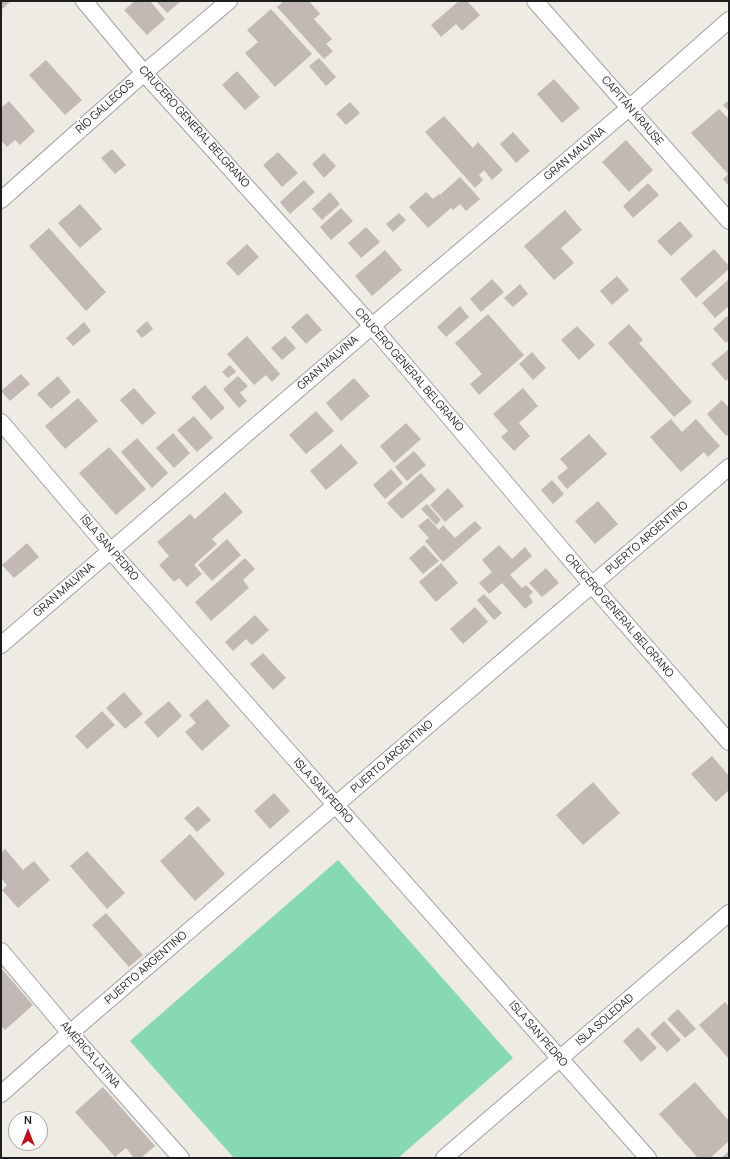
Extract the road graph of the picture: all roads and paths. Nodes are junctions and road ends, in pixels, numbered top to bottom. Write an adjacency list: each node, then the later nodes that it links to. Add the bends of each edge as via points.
1 (84, 1): 5 (street, CRUCERO GENERAL BELGRANO)
2 (229, 1): 5 (street, RÍO GALLEGOS)
3 (535, 1): 6 (street, CAPITÁN KRAUSE)
4 (729, 20): 6 (street, GRAN MALVINA)
5 (144, 73): 7 (street, RÍO GALLEGOS); 9 (street, CRUCERO GENERAL BELGRANO)
6 (629, 108): 8 (street, CAPITÁN KRAUSE); 9 (street, GRAN MALVINA)
7 (1, 200)
8 (729, 221)
9 (372, 326): 12 (street, GRAN MALVINA); 13 (street, CRUCERO GENERAL BELGRANO)
10 (1, 422): 12 (street, ISLA SAN PEDRO)
11 (729, 467): 13 (street, PUERTO ARGENTINO)
12 (110, 550): 14 (street, GRAN MALVINA); 16 (street, ISLA SAN PEDRO)
13 (592, 585): 15 (street, CRUCERO GENERAL BELGRANO); 16 (street, PUERTO ARGENTINO)
14 (1, 645)
15 (729, 742)
16 (336, 805): 19 (street, PUERTO ARGENTINO); 20 (street, ISLA SAN PEDRO)
17 (729, 913): 20 (street, ISLA SOLEDAD)
18 (1, 951): 19 (street, AMÉRICA LATINA)
19 (70, 1033): 21 (street, PUERTO ARGENTINO); 22 (street, AMÉRICA LATINA)
20 (560, 1059): 23 (street, ISLA SOLEDAD); 24 (street, ISLA SAN PEDRO)
21 (1, 1094)
22 (181, 1158)
23 (444, 1158)
24 (648, 1158)

